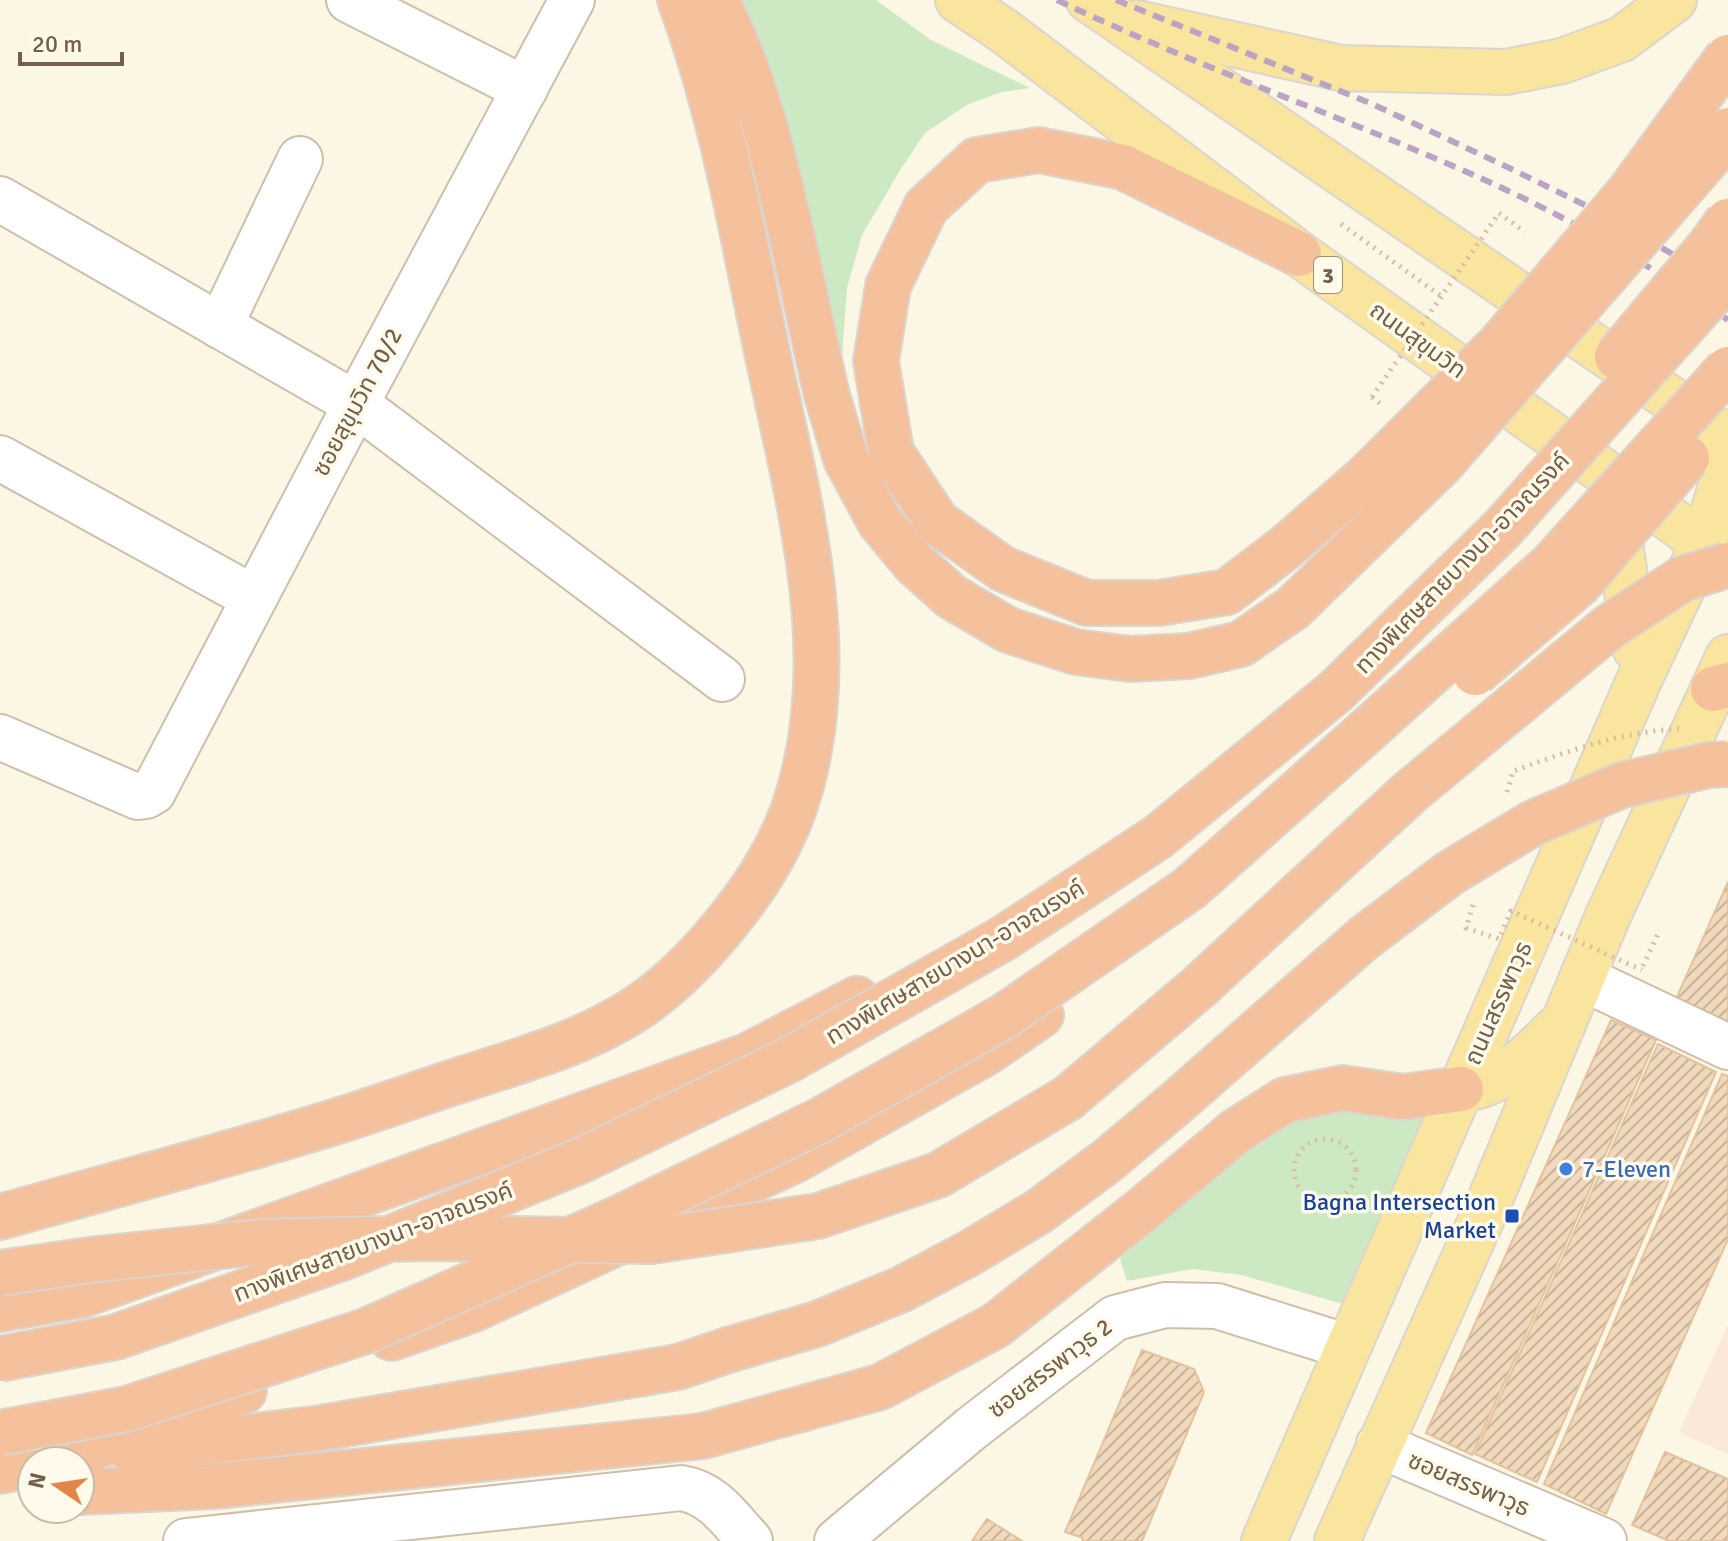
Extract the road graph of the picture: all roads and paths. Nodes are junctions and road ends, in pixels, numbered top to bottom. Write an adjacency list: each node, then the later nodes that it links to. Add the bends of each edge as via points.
1 (349, 0): 9 (street)
2 (572, 0): 9 (street, ซอยสุขุมวิท 70/2)
3 (680, 0): 42 (highway, via 732,182 813,588 816,708 793,811 772,855 748,896 684,970 642,1005 577,1041 332,1123)
4 (716, 0): 10 (highway, bridge, via 756,94 775,159 826,392 846,459 880,522 952,597 1008,630 1076,652 1130,659 1189,656 1241,644 1293,608 1442,463)
5 (958, 0): 15 (main road, ถนนสุขุมวิท / 3)
6 (1674, 0): 7 (main road, via 1622,39 1562,61 1506,72 1341,68)
7 (1102, 9): 22 (main road)
8 (1728, 57): 15 (highway, bridge, via 1630,191 1500,344 1364,479 1227,592 1159,603 1087,603 1003,569 937,522 891,452 876,361 888,286 926,207 977,160 1039,150 1123,167)
9 (525, 89): 20 (street, ซอยสุขุมวิท 70/2)
10 (1728, 130)
11 (300, 159): 17 (street)
12 (0, 199): 17 (street)
13 (1728, 221): 44 (highway, bridge, via 1490,509 1317,679 1124,837 923,965 747,1056 85,1294)
14 (1525, 232): 19 (path, bridge, via 1499,213)
15 (1299, 254): 25 (main road, ถนนสุขุมวิท / 3)
16 (1728, 276): 46 (highway, ทางพิเศษสายบางนา-อาจณรงค์, bridge, via 1502,529 1336,691 1158,837 1004,938 789,1060 580,1161 347,1256 116,1337)
17 (220, 326): 20 (street)
18 (1728, 369): 47 (highway, bridge, via 1552,564 1359,738 1190,888 1003,1017 821,1120 615,1220 366,1331 126,1409)
19 (1372, 397)
20 (356, 404): 27 (street, ซอยสุขุมวิท 70/2); 30 (street)
21 (1728, 411): 49 (highway, bridge, via 1580,583 1189,915 987,1052 795,1160 474,1309 323,1361)
22 (1728, 438)
23 (0, 458): 27 (street)
24 (1728, 464): 26 (main road, ถนนสรรพาวุธ)
25 (1610, 478): 26 (main road, ถนนสุขุมวิท / 3); 29 (main road)
26 (1720, 556): 29 (main road, ถนนสรรพาวุธ); 43 (highway, bridge, via 1609,627 1409,793 1199,987 1068,1098 938,1175 818,1216 652,1241 260,1242)
27 (254, 598): 31 (street, ซอยสุขุมวิท 70/2, via 153,792 146,796)
28 (1723, 677): 35 (main road)
29 (1640, 678): 38 (main road, ถนนสรรพาวุธ)
30 (722, 679)
31 (0, 737)
32 (1728, 764): 50 (highway, bridge, via 1622,785 1533,823 1450,873 1364,938 1107,1161 1038,1212 902,1289 817,1324 678,1367)
33 (1466, 928): 34 (path, bridge, via 1499,939 1511,911 1642,970)
34 (1658, 934)
35 (1582, 978): 36 (main road); 37 (street)
36 (1563, 1022): 38 (main road, via 1518,1065 1482,1086); 40 (main road)
37 (1728, 1047)
38 (1461, 1089): 39 (main road, ถนนสรรพาวุธ); 51 (highway, via 1403,1097 1343,1088 1285,1100 1236,1131 995,1326 880,1387 703,1436 215,1486)
39 (1439, 1139): 40 (main road, via 1449,1127 1472,1122 1489,1126 1501,1136); 45 (main road, ถนนสรรพาวุธ)
40 (1505, 1163): 48 (main road)
41 (1314, 1200): 41 (path, via 1297,1185 1298,1153 1315,1140 1338,1141 1354,1156 1352,1186 1336,1200)
42 (0, 1217)
43 (0, 1273)
44 (0, 1309)
45 (1348, 1347): 55 (street, ซอยสรรพาวุธ 2, via 1217,1306 1165,1305 1115,1318); 56 (main road, ถนนสรรพาวุธ)
46 (0, 1359)
47 (0, 1433)
48 (1379, 1445): 57 (main road); 58 (street, ซอยสรรพาวุธ)
49 (96, 1453)
50 (96, 1463)
51 (96, 1473)
52 (353, 1532): 53 (street); 54 (street, via 681,1488 713,1501)
53 (186, 1541)
54 (750, 1541)
55 (837, 1541)
56 (1264, 1541)
57 (1337, 1541)
58 (1604, 1541)

